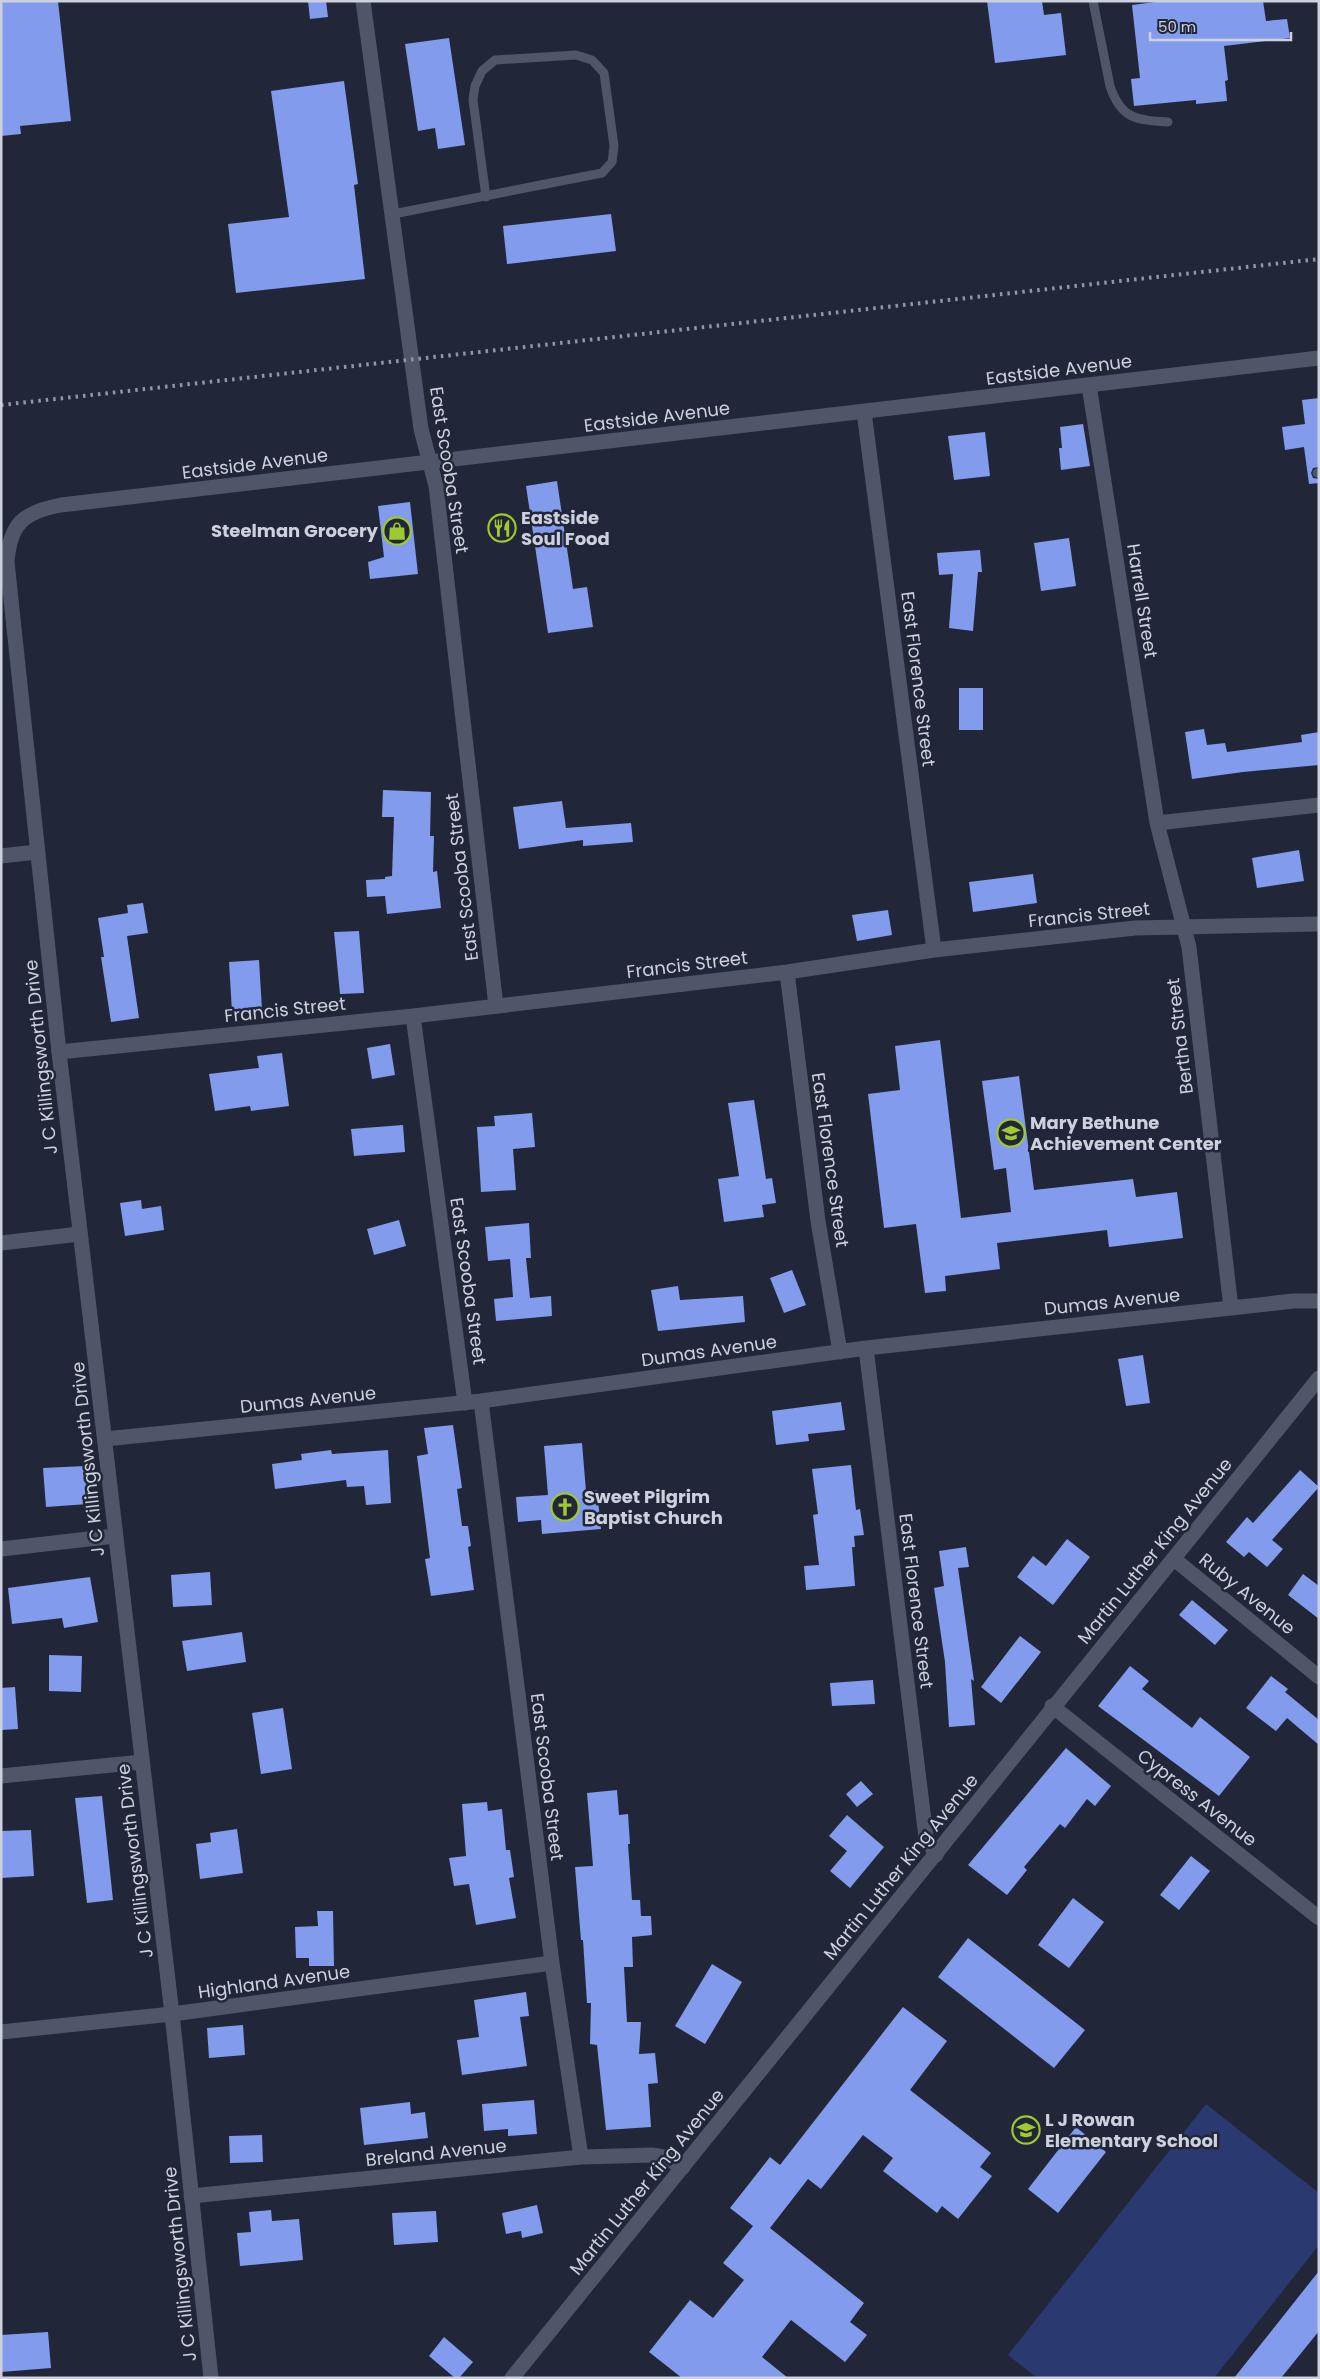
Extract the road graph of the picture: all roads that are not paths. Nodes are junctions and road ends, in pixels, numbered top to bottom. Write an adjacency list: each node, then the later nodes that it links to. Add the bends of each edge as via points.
1 (363, 1): 5 (street, East Scooba Street)
2 (1094, 1): 3 (lane, via 1115,99 1125,113 1139,120)
3 (1168, 122)
4 (486, 197): 4 (lane, via 602,173 612,162 614,146 604,73 592,60 576,55 495,60 482,71 473,100); 5 (lane)
5 (393, 214): 9 (street, East Scooba Street, via 421,429)
6 (1319, 358): 7 (street, Eastside Avenue)
7 (1089, 385): 8 (street, Eastside Avenue); 12 (street, Harrell Street)
8 (864, 412): 9 (street, Eastside Avenue); 17 (street, East Florence Street)
9 (430, 462): 10 (street, Eastside Avenue, via 61,505 31,513 20,522); 19 (street, East Scooba Street, via 436,486)
10 (12, 536): 13 (street, J C Killingsworth Drive, via 7,562)
11 (1319, 805): 12 (street)
12 (1157, 823): 16 (street, Bertha Street)
13 (37, 852): 14 (street); 21 (street, J C Killingsworth Drive)
14 (1, 856)
15 (1319, 924): 16 (street, Francis Street)
16 (1183, 926): 17 (street, Francis Street, via 1135,928); 25 (street, Bertha Street, via 1189,947)
17 (934, 950): 18 (street, Francis Street)
18 (787, 972): 19 (street, Francis Street); 27 (street, East Florence Street, via 818,1221)
19 (496, 1006): 20 (street, Francis Street)
20 (413, 1016): 21 (street, Francis Street); 30 (street, East Scooba Street)
21 (59, 1052): 22 (street, J C Killingsworth Drive)
22 (80, 1234): 23 (street); 31 (street, J C Killingsworth Drive)
23 (1, 1243)
24 (1319, 1301): 25 (street, Dumas Avenue)
25 (1232, 1308): 26 (street, Dumas Avenue)
26 (866, 1348): 27 (street, Dumas Avenue); 39 (street, East Florence Street, via 926,1837)
27 (840, 1352): 29 (street, Dumas Avenue)
28 (1318, 1382): 34 (street, Martin Luther King Avenue)
29 (481, 1401): 30 (street, Dumas Avenue); 41 (street, East Scooba Street)
30 (465, 1403): 31 (street, Dumas Avenue)
31 (105, 1439): 32 (street, J C Killingsworth Drive)
32 (115, 1536): 33 (street); 37 (street, J C Killingsworth Drive)
33 (1, 1549)
34 (1174, 1559): 35 (street, Ruby Avenue); 36 (street, Martin Luther King Avenue)
35 (1319, 1677)
36 (1052, 1706): 39 (street, Martin Luther King Avenue); 40 (street, Cypress Avenue)
37 (142, 1762): 38 (street); 42 (street, J C Killingsworth Drive)
38 (1, 1776)
39 (936, 1855): 45 (street, Martin Luther King Avenue)
40 (1319, 1918)
41 (552, 1963): 42 (street, Highland Avenue); 44 (street, East Scooba Street)
42 (172, 2014): 43 (street, Highland Avenue); 46 (street, J C Killingsworth Drive)
43 (1, 2032)
44 (581, 2157): 45 (street, Breland Avenue, via 652,2155); 46 (street, Breland Avenue)
45 (683, 2167): 48 (street, Martin Luther King Avenue)
46 (191, 2196): 47 (street, J C Killingsworth Drive)
47 (211, 2378)
48 (512, 2378)

